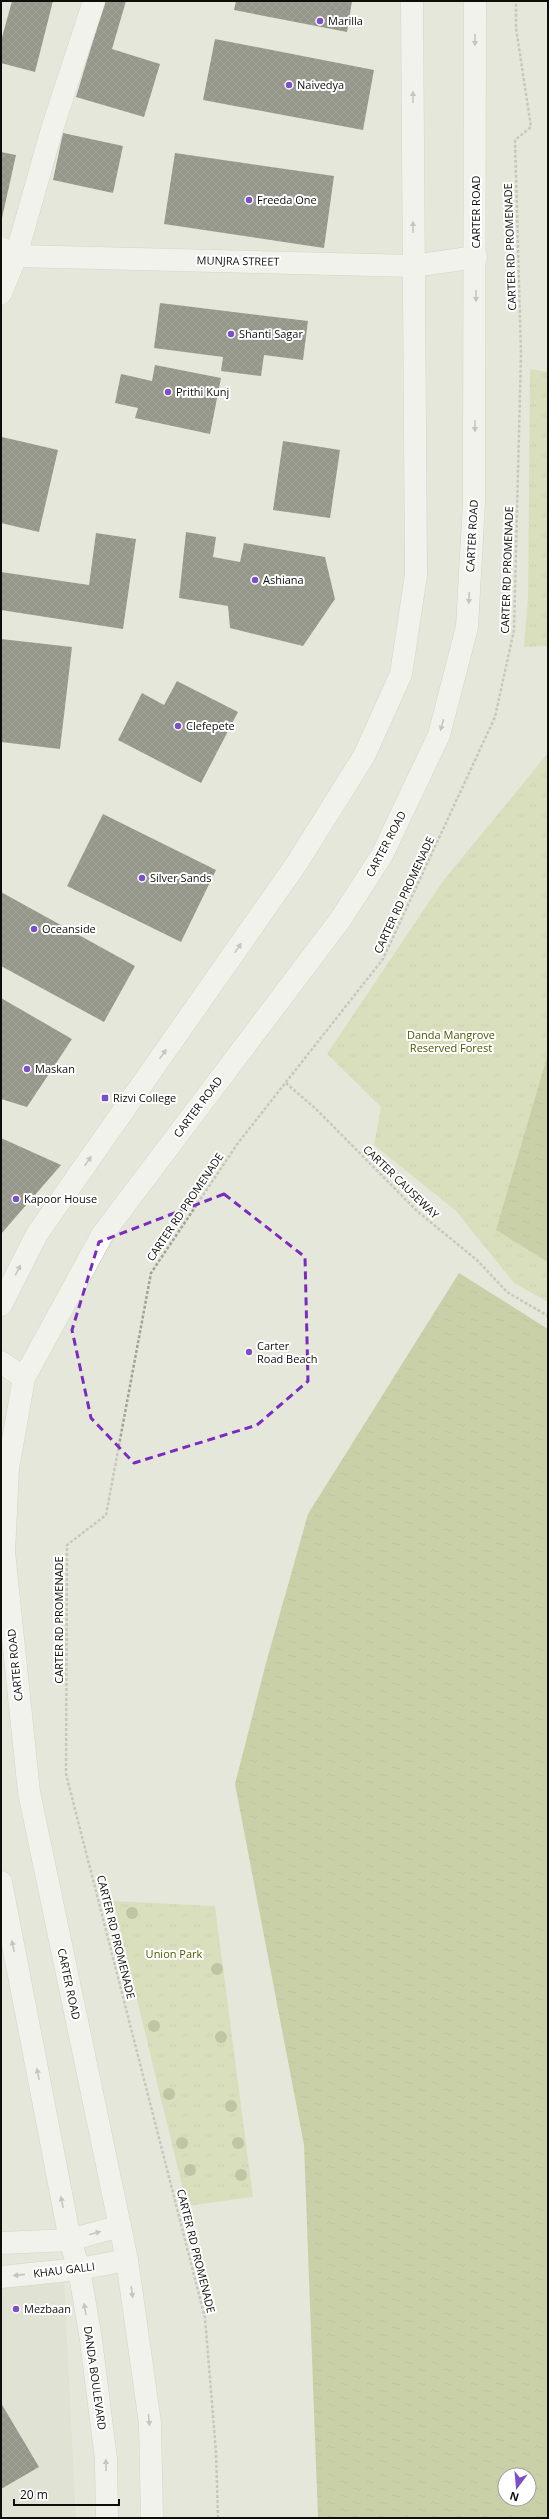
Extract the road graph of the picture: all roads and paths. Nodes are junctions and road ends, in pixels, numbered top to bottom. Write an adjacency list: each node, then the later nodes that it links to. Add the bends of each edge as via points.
1 (94, 1): 5 (main road)
2 (412, 1): 7 (main road, one-way to 2)
3 (475, 1): 6 (main road, CARTER ROAD, one-way to 6)
4 (516, 1): 9 (path, CARTER RD PROMENADE, via 516,28 532,127 515,140 521,354 514,630 495,717 383,959)
5 (8, 252): 7 (main road, MUNJRA STREET); 8 (main road)
6 (476, 257): 7 (main road, MUNJRA STREET); 13 (main road, CARTER ROAD, one-way to 13, via 474,502 467,627 439,735 382,855 349,907 102,1235)
7 (413, 266): 10 (main road, one-way to 7, via 37,1234 298,863 364,756 401,674 416,575)
8 (1, 293)
9 (286, 1082): 11 (path, CARTER CAUSEWAY, via 417,1211 478,1261 507,1292); 23 (path, CARTER RD PROMENADE, via 238,1143 151,1273 106,1515 68,1545 66,1774 205,2318 216,2452)
10 (1, 1305)
11 (548, 1316)
12 (1, 1362): 13 (main road)
13 (24, 1378): 15 (main road, CARTER ROAD, via 8,1468 4,1552 29,1792)
14 (1, 1882): 16 (main road, one-way to 14)
15 (120, 2226): 16 (main road, one-way to 15); 18 (main road, CARTER ROAD)
16 (70, 2240): 17 (main road); 19 (main road, DANDA BOULEVARD)
17 (1, 2243)
18 (127, 2260): 19 (main road, KHAU GALLI); 22 (main road, CARTER ROAD, one-way to 22, via 150,2422)
19 (78, 2269): 20 (main road, KHAU GALLI, one-way to 20); 21 (main road, DANDA BOULEVARD, one-way to 19, via 106,2459)
20 (1, 2277)
21 (106, 2518)
22 (152, 2518)
23 (218, 2518)

